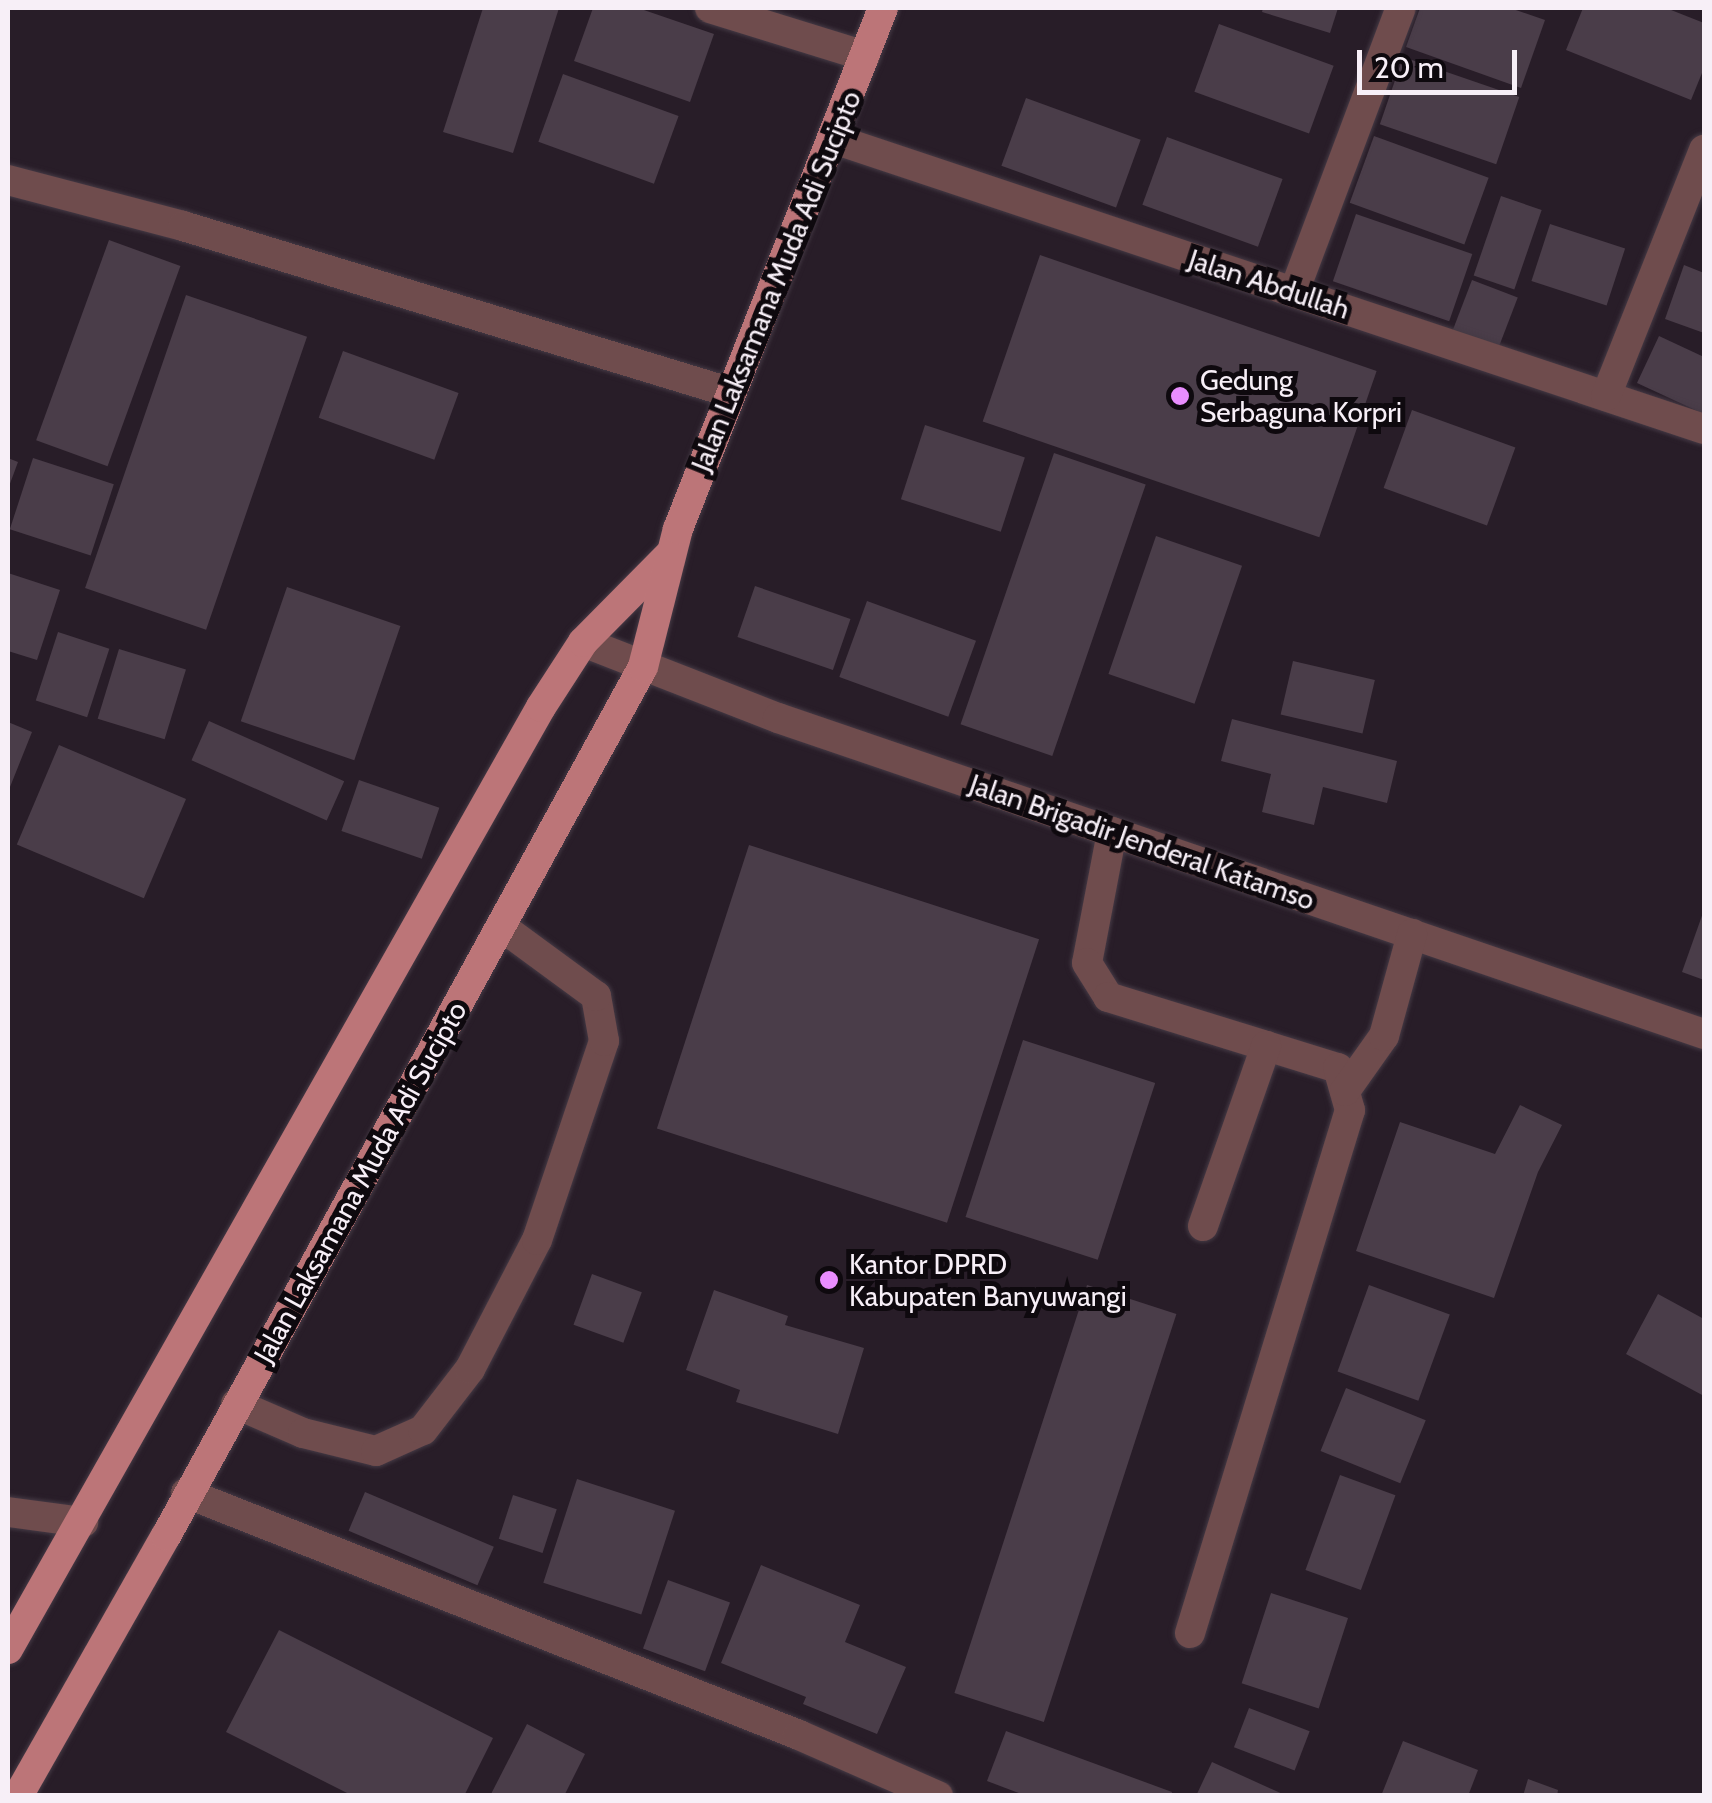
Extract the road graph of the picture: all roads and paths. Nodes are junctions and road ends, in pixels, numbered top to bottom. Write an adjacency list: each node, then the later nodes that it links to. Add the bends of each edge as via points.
1 (710, 8): 4 (street)
2 (883, 8): 4 (main road, Jalan Laksamana Muda Adi Sucipto)
3 (1401, 8): 8 (street)
4 (865, 56): 5 (main road, Jalan Laksamana Muda Adi Sucipto)
5 (834, 139): 8 (street, Jalan Abdullah); 9 (main road, Jalan Laksamana Muda Adi Sucipto)
6 (1704, 150): 10 (street)
7 (8, 180): 9 (street, via 183,226)
8 (1294, 292): 10 (street, Jalan Abdullah)
9 (730, 392): 12 (main road, Jalan Laksamana Muda Adi Sucipto)
10 (1606, 396): 11 (street, Jalan Abdullah)
11 (1704, 429)
12 (669, 554): 13 (main road, Jalan Laksamana Muda Adi Sucipto); 14 (main road, Jalan Laksamana Muda Adi Sucipto)
13 (583, 642): 14 (street, Jalan Brigadir Jenderal Katamso); 25 (main road, Jalan Laksamana Muda Adi Sucipto)
14 (642, 667): 15 (street, Jalan Brigadir Jenderal Katamso); 16 (main road, Jalan Laksamana Muda Adi Sucipto)
15 (1112, 832): 17 (street, Jalan Brigadir Jenderal Katamso); 19 (street, via 1087,963 1108,997)
16 (502, 927): 22 (main road, Jalan Laksamana Muda Adi Sucipto); 22 (street, via 596,996 604,1041 537,1240 470,1369 423,1430 376,1451 302,1433)
17 (1412, 934): 18 (street, Jalan Brigadir Jenderal Katamso); 20 (street, via 1384,1036)
18 (1704, 1034)
19 (1266, 1046): 20 (street, via 1338,1068); 21 (street)
20 (1345, 1091): 26 (street, via 1350,1110)
21 (1203, 1226)
22 (236, 1404): 23 (main road, Jalan Laksamana Muda Adi Sucipto)
23 (186, 1493): 28 (main road, Jalan Laksamana Muda Adi Sucipto); 29 (street)
24 (8, 1512): 25 (street)
25 (83, 1522): 27 (main road, Jalan Laksamana Muda Adi Sucipto)
26 (1190, 1633)
27 (8, 1649)
28 (18, 1796)
29 (938, 1796)

